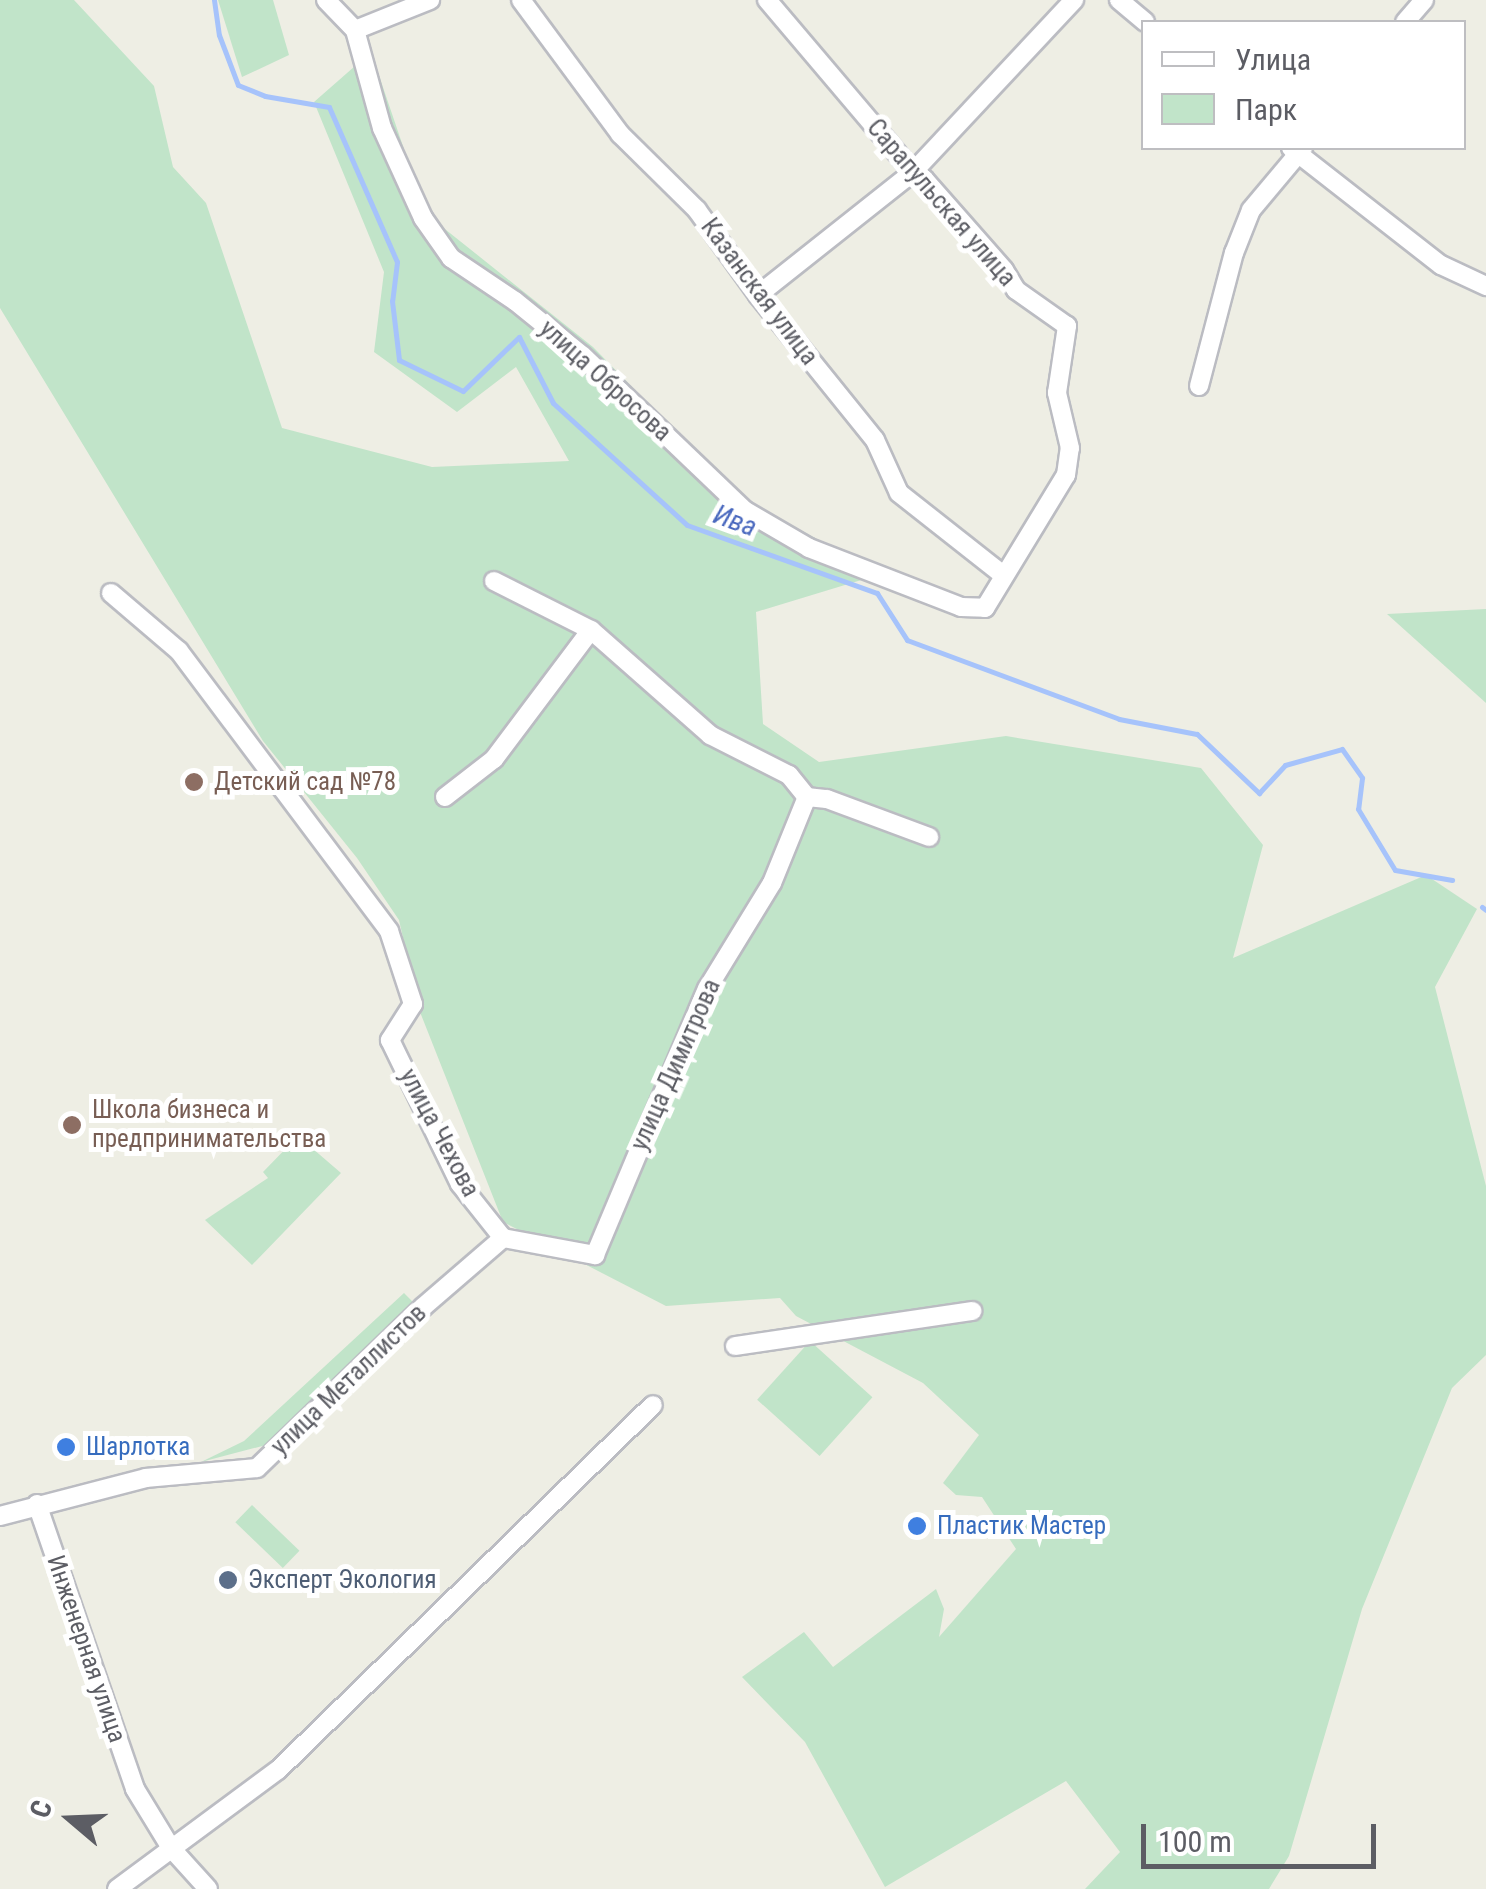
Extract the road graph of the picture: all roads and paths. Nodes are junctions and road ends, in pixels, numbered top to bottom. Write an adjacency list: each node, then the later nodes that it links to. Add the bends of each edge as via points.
1 (326, 0): 10 (street, улица Обросова)
2 (430, 0): 10 (street)
3 (521, 0): 14 (street, Казанская улица, via 620,134 697,210)
4 (1074, 0): 12 (street)
5 (1118, 0): 8 (street)
6 (1424, 0): 9 (street)
7 (770, 1): 12 (street, Сарапульская улица)
8 (1143, 20)
9 (1407, 20)
10 (355, 30): 16 (street, улица Обросова, via 382,128 423,218 451,258 582,356 744,510 809,548 961,607 985,608)
11 (1297, 150): 13 (street, via 1441,265); 15 (street, via 1252,210)
12 (912, 172): 14 (street); 16 (street, Сарапульская улица, via 1016,290 1067,326 1057,393 1070,448 1066,474)
13 (1486, 286)
14 (758, 295): 16 (street, Казанская улица, via 875,440 899,493)
15 (1199, 386)
16 (1002, 574)
17 (494, 581): 19 (street)
18 (111, 593): 23 (street, улица Чехова, via 179,652 389,931 413,1004 390,1040 460,1184)
19 (591, 630): 20 (street, via 494,759); 21 (street, via 710,734 789,775)
20 (445, 797)
21 (807, 797): 22 (street); 23 (street, улица Димитрова, via 772,883 706,989 595,1255)
22 (930, 837)
23 (503, 1238): 27 (street, улица Металлистов, via 257,1468 146,1478)
24 (972, 1311): 25 (street)
25 (735, 1346)
26 (653, 1405): 29 (street, via 278,1770)
27 (37, 1504): 28 (street, улица Металлистов); 29 (street, Инженерная улица, via 135,1789)
28 (0, 1516)
29 (170, 1848): 30 (street); 31 (street, Инженерная улица)
30 (117, 1889)
31 (208, 1889)

